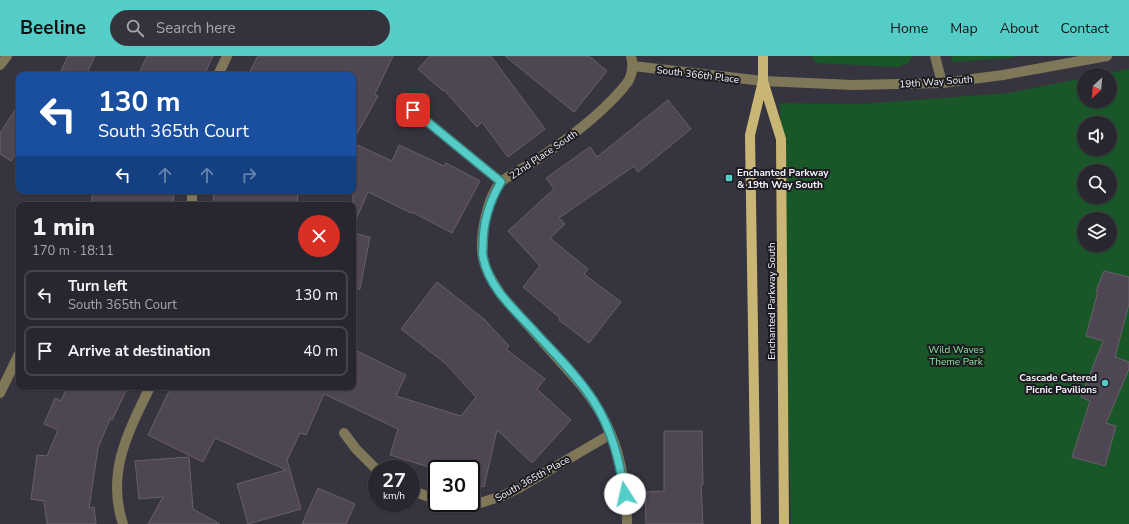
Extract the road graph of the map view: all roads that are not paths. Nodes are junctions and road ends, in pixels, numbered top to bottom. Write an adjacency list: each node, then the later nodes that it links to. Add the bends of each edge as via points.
1 (7, 56): 7 (street)
2 (227, 56): 9 (street)
3 (631, 56): 8 (street)
4 (763, 56): 10 (main road, Enchanted Parkway South)
5 (936, 56): 11 (street)
6 (1107, 56): 11 (street, 19th Way South)
7 (0, 65)
8 (633, 66): 10 (street, South 366th Place); 13 (street, 22nd Place South, via 625,85 594,117 561,144)
9 (219, 72)
10 (763, 82): 11 (street, 19th Way South, via 853,85); 23 (main road, Enchanted Parkway South, via 750,135); 24 (main road, Enchanted Parkway South, via 781,139)
11 (942, 83)
12 (402, 101): 13 (street)
13 (501, 182): 18 (street, 22nd Place South, via 493,197 484,226 483,256 490,276 512,309 582,385)
14 (16, 360): 16 (street)
15 (149, 390): 21 (street, via 128,433 119,460 117,495)
16 (0, 393)
17 (344, 433): 19 (street)
18 (611, 434): 20 (street, South 365th Place, via 519,488); 22 (street, 22nd Place South, via 622,475)
19 (368, 461)
20 (480, 503)
21 (123, 524)
22 (627, 524)
23 (756, 524)
24 (784, 524)

